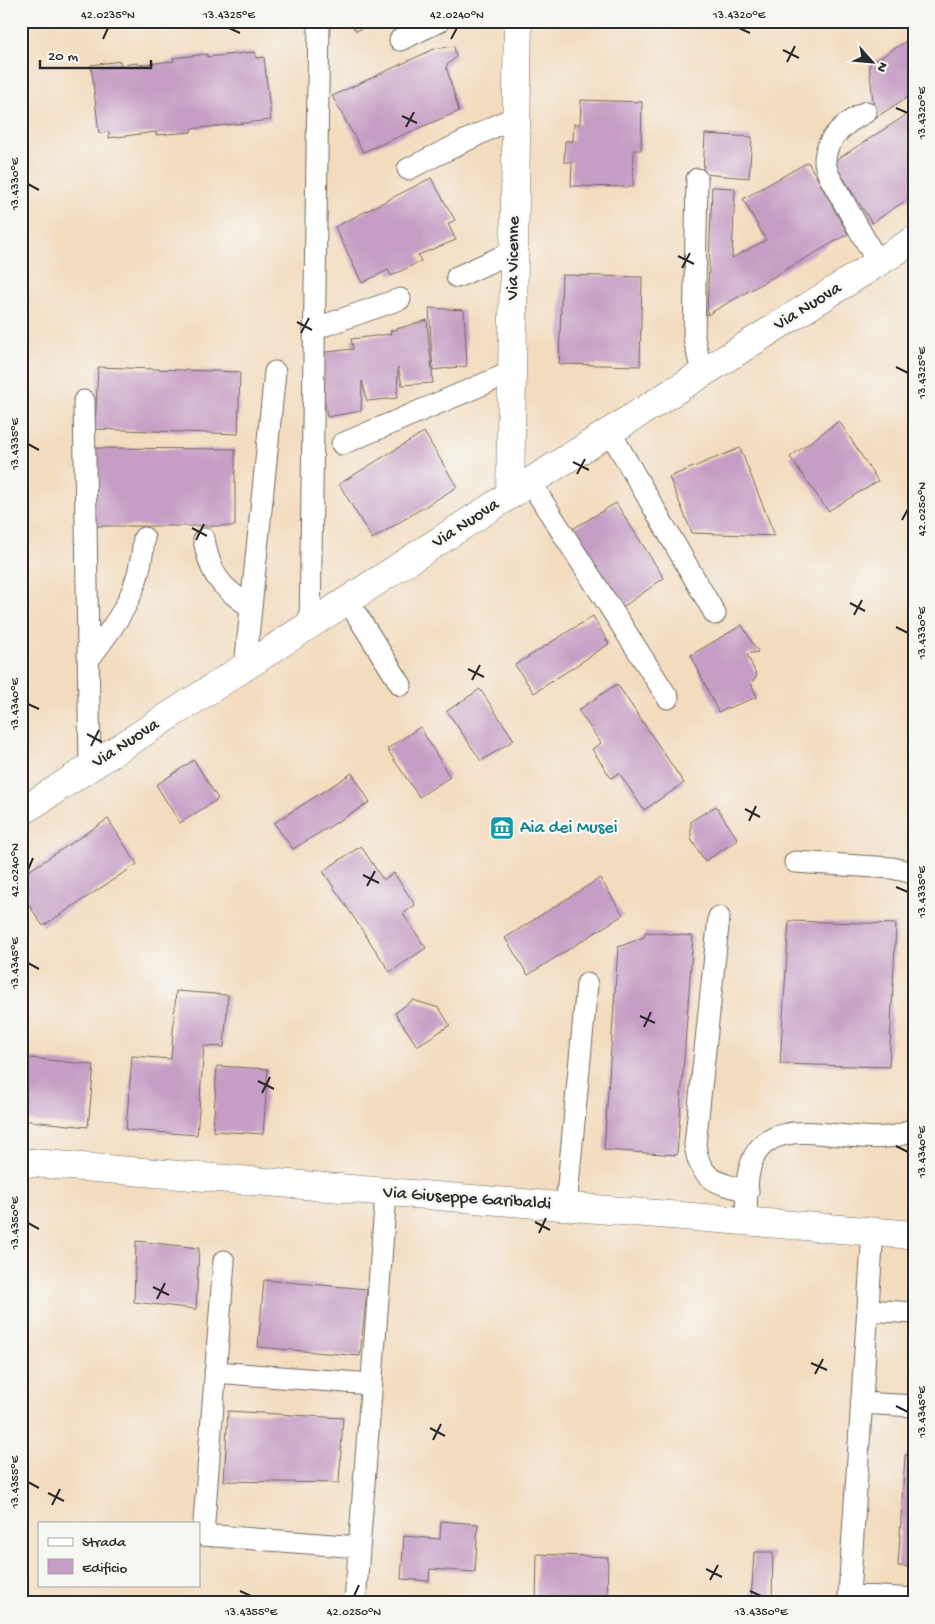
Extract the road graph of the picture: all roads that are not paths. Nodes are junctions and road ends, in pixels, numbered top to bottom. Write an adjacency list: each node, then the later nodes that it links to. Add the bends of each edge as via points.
1 (319, 21): 14 (lane)
2 (440, 21): 4 (lane)
3 (518, 21): 6 (street, Via Vicenne)
4 (400, 40)
5 (866, 112): 11 (lane, via 840,129 828,148 825,161 829,176)
6 (516, 116): 7 (lane); 10 (street, Via Vicenne)
7 (408, 169)
8 (697, 179): 17 (lane, via 694,338)
9 (914, 240): 11 (street, Via Nuova)
10 (514, 251): 12 (lane); 16 (street, Via Vicenne)
11 (878, 263): 17 (street, Via Nuova)
12 (457, 277)
13 (400, 299): 14 (lane)
14 (314, 329): 27 (lane)
15 (275, 372): 25 (lane)
16 (512, 372): 20 (lane); 21 (street, Via Vicenne)
17 (704, 372): 19 (street, Via Nuova)
18 (84, 401): 28 (lane)
19 (610, 432): 21 (street, Via Nuova); 26 (lane)
20 (342, 444)
21 (520, 488): 24 (street, Via Nuova); 31 (lane)
22 (144, 538): 28 (lane, via 140,573 133,591 114,627)
23 (204, 539): 25 (lane, via 211,568 218,580)
24 (348, 601): 27 (street, Via Nuova); 30 (lane)
25 (251, 607): 29 (lane)
26 (715, 614)
27 (310, 625): 29 (street, Via Nuova)
28 (88, 660): 32 (lane)
29 (245, 667): 32 (street, Via Nuova)
30 (401, 685)
31 (668, 698)
32 (90, 768): 33 (street, Via Nuova)
33 (21, 812)
34 (796, 862): 35 (lane, via 892,868)
35 (914, 874)
36 (718, 917): 40 (lane, via 695,1145 702,1170 709,1177)
37 (587, 984): 42 (lane)
38 (914, 1128): 40 (lane, via 896,1136 878,1138 793,1132 772,1138 763,1144 752,1161)
39 (21, 1162): 41 (street, Via Giuseppe Garibaldi)
40 (748, 1190): 43 (lane)
41 (386, 1193): 42 (street, Via Giuseppe Garibaldi); 50 (lane)
42 (566, 1206): 43 (street, Via Giuseppe Garibaldi)
43 (746, 1221): 44 (street, Via Giuseppe Garibaldi)
44 (872, 1231): 45 (street, Via Giuseppe Garibaldi); 47 (lane)
45 (914, 1235)
46 (224, 1261): 49 (lane)
47 (868, 1310): 48 (lane); 51 (lane)
48 (914, 1313)
49 (215, 1372): 50 (lane); 53 (lane, via 203,1536)
50 (372, 1384): 53 (lane)
51 (862, 1403): 52 (lane); 54 (lane, via 849,1595)
52 (914, 1406)
53 (359, 1547): 55 (lane)
54 (914, 1599)
55 (355, 1603)

